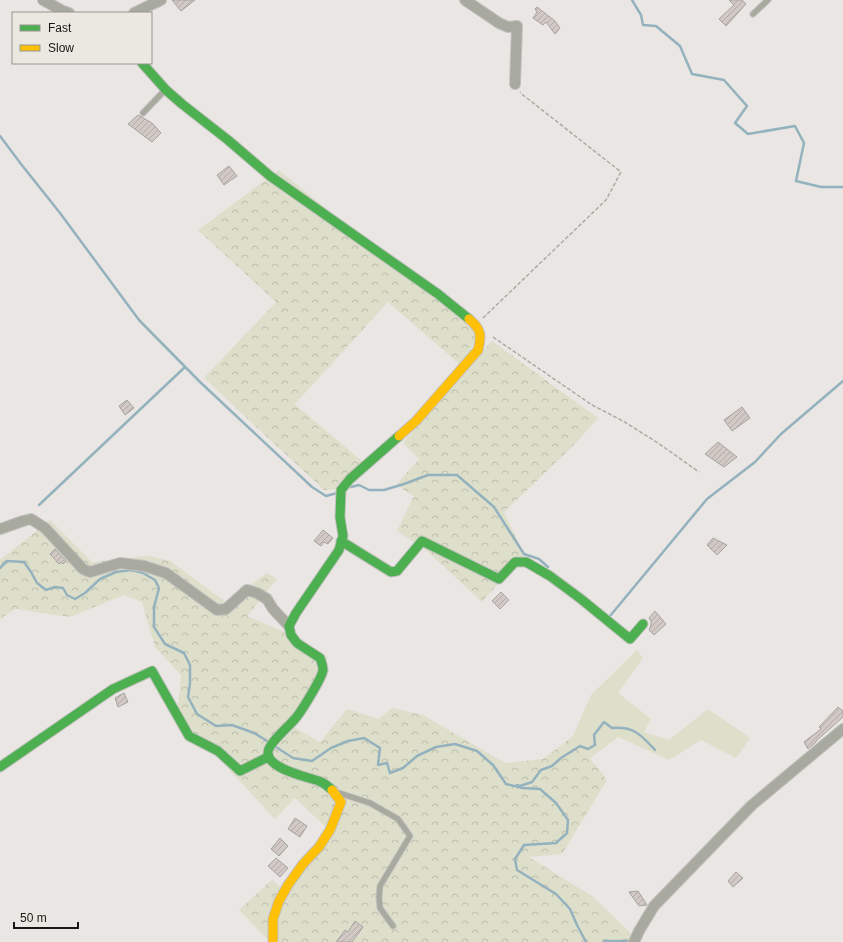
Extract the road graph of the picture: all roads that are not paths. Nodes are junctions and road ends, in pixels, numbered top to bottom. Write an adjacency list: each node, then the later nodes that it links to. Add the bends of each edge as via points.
1 (44, 0): 5 (street)
2 (161, 0): 6 (street)
3 (465, 0): 9 (street, via 499,23 508,27 517,26)
4 (768, 0): 7 (lane)
5 (66, 12)
6 (136, 12)
7 (753, 14)
8 (143, 64): 10 (street)
9 (515, 84)
10 (166, 90): 11 (lane); 13 (street, via 270,176 438,294 478,328 481,336 478,350 416,421 350,479 341,490)
11 (143, 113)
12 (0, 530): 15 (street, via 30,519 45,528 83,569 90,572 120,563 144,566 166,573 217,610 226,609 247,590 257,593 267,599)
13 (341, 541): 14 (street, via 391,572 397,571 422,541 499,579 515,562 526,562 550,576 630,639); 15 (street, via 339,550)
14 (643, 624)
15 (289, 626): 17 (street, via 291,635 297,643 320,658 323,669 320,680 295,719 268,750)
16 (843, 729): 22 (street, via 752,805 654,906)
17 (268, 757): 18 (street, via 240,771 218,751 189,736 152,670 113,689); 19 (street, via 285,770 324,784)
18 (0, 767)
19 (335, 791): 20 (lane, via 370,803 398,819 410,836 380,886 380,908); 21 (street, via 341,802 336,816 319,847 303,864 279,900 273,919)
20 (394, 926)
21 (273, 942)
22 (634, 942)

